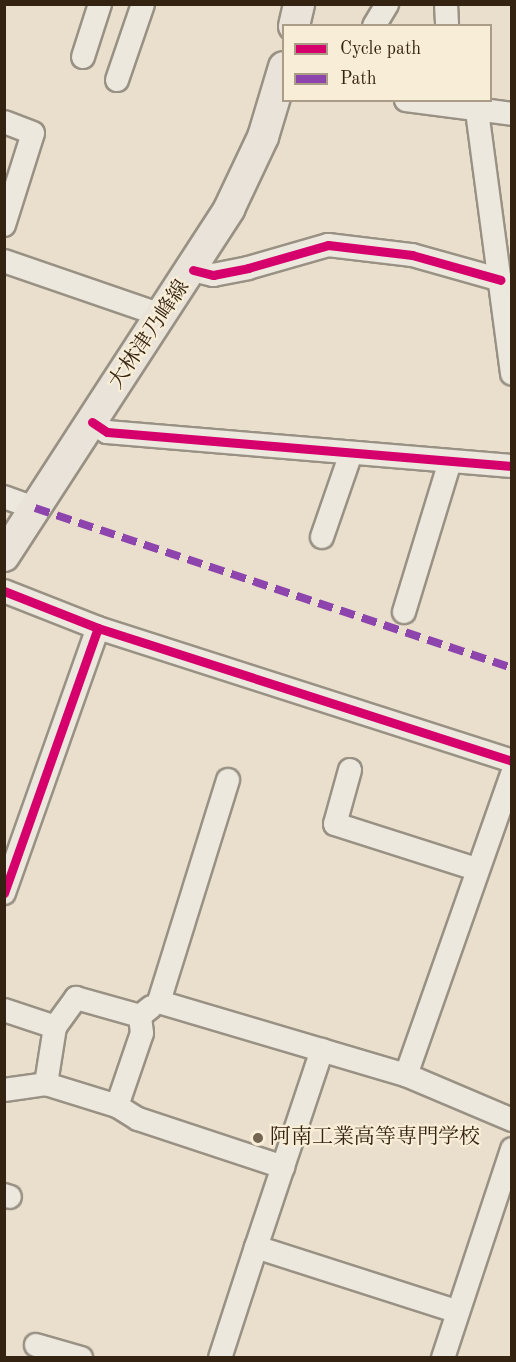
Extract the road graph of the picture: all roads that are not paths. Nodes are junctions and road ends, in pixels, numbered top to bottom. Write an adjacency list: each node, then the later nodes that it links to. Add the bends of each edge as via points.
1 (100, 4): 9 (street)
2 (143, 4): 11 (street)
3 (299, 4): 6 (main road)
4 (387, 4): 7 (street)
5 (446, 4): 8 (street)
6 (294, 24)
7 (375, 24)
8 (447, 24)
9 (82, 57)
10 (282, 75): 18 (main road, 大林津乃峰線, via 263,137)
11 (117, 80)
12 (427, 102): 13 (street)
13 (469, 106): 14 (street); 19 (street)
14 (512, 114)
15 (5, 122): 16 (street, via 33,133)
16 (4, 225)
17 (4, 261): 20 (street)
18 (193, 270): 19 (street, via 213,274 248,268 328,245 412,255); 20 (main road, 大林津乃峰線)
19 (501, 280): 21 (street)
20 (164, 316): 22 (main road, 大林津乃峰線)
21 (512, 374)
22 (92, 422): 23 (street, via 107,432); 27 (main road, 大林津乃峰線)
23 (350, 456): 24 (street); 28 (street)
24 (450, 462): 25 (street); 31 (street)
25 (512, 466)
26 (4, 497): 27 (street)
27 (35, 508): 29 (main road, 大林津乃峰線)
28 (322, 537)
29 (4, 556)
30 (4, 591): 32 (street)
31 (404, 612)
32 (98, 628): 33 (street); 38 (street)
33 (512, 760)
34 (350, 770): 37 (street, via 335,824)
35 (512, 774): 37 (street)
36 (228, 780): 39 (street)
37 (476, 869): 44 (street)
38 (4, 893)
39 (159, 1002): 41 (street); 43 (street)
40 (4, 1010): 42 (street)
41 (140, 1016): 42 (street, via 76,998); 47 (street, via 142,1033)
42 (55, 1027): 45 (street)
43 (322, 1050): 44 (street); 50 (street)
44 (406, 1075): 48 (street)
45 (46, 1084): 46 (street); 47 (street)
46 (4, 1090)
47 (117, 1106): 50 (street, via 138,1119)
48 (512, 1120)
49 (512, 1149): 52 (street)
50 (283, 1167): 51 (street)
51 (256, 1247): 52 (street); 55 (street)
52 (458, 1312): 56 (street)
53 (36, 1344): 54 (street)
54 (81, 1358)
55 (220, 1358)
56 (443, 1358)

